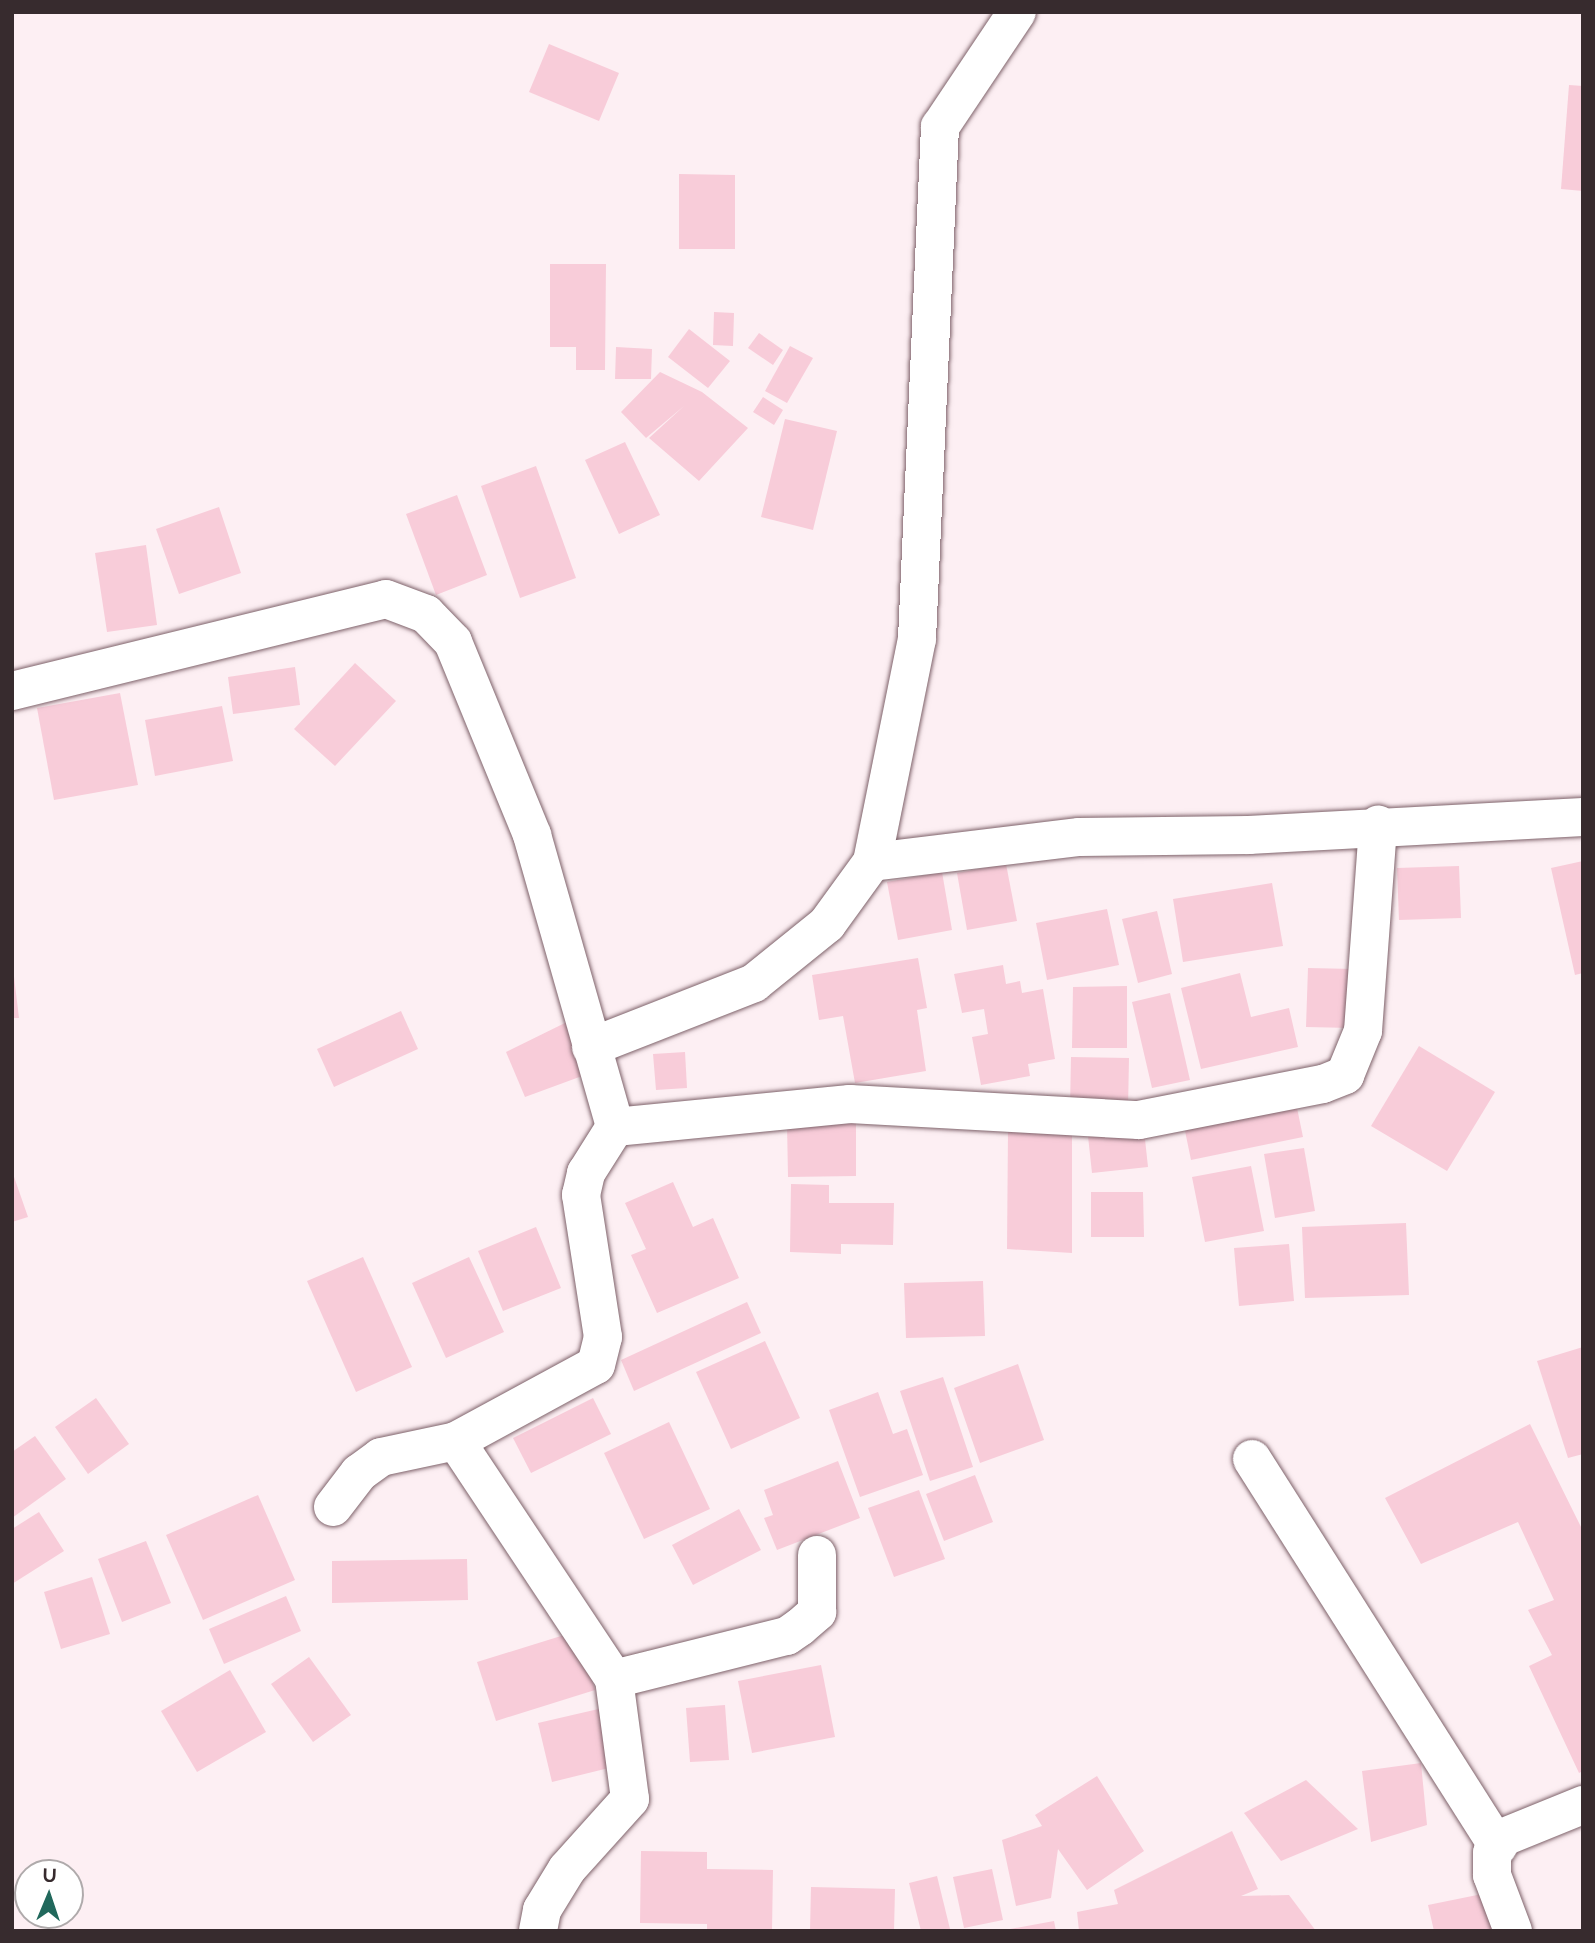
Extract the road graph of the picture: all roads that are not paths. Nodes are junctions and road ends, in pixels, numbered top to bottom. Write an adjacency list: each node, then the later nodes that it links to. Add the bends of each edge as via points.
1 (1017, 12): 5 (street, via 940,127 917,639)
2 (12, 691): 6 (street, via 386,599 426,614 453,642 532,835)
3 (1583, 817): 4 (street)
4 (1378, 825): 5 (street, via 1249,835 1079,837); 7 (street, via 1363,1031 1345,1075 1323,1084 1139,1120 850,1104)
5 (872, 862): 6 (street, via 827,924 754,983)
6 (591, 1047): 7 (street)
7 (615, 1127): 8 (street, via 586,1173 581,1195 603,1337 596,1365)
8 (456, 1441): 10 (street, via 380,1457 359,1473); 12 (street)
9 (1252, 1460): 14 (street)
10 (333, 1507)
11 (817, 1555): 12 (street, via 817,1612 787,1636)
12 (614, 1679): 15 (street, via 629,1799 567,1869 542,1910)
13 (1583, 1805): 14 (street, via 1504,1836)
14 (1498, 1846): 16 (street, via 1492,1853 1492,1875)
15 (538, 1931)
16 (1513, 1931)

